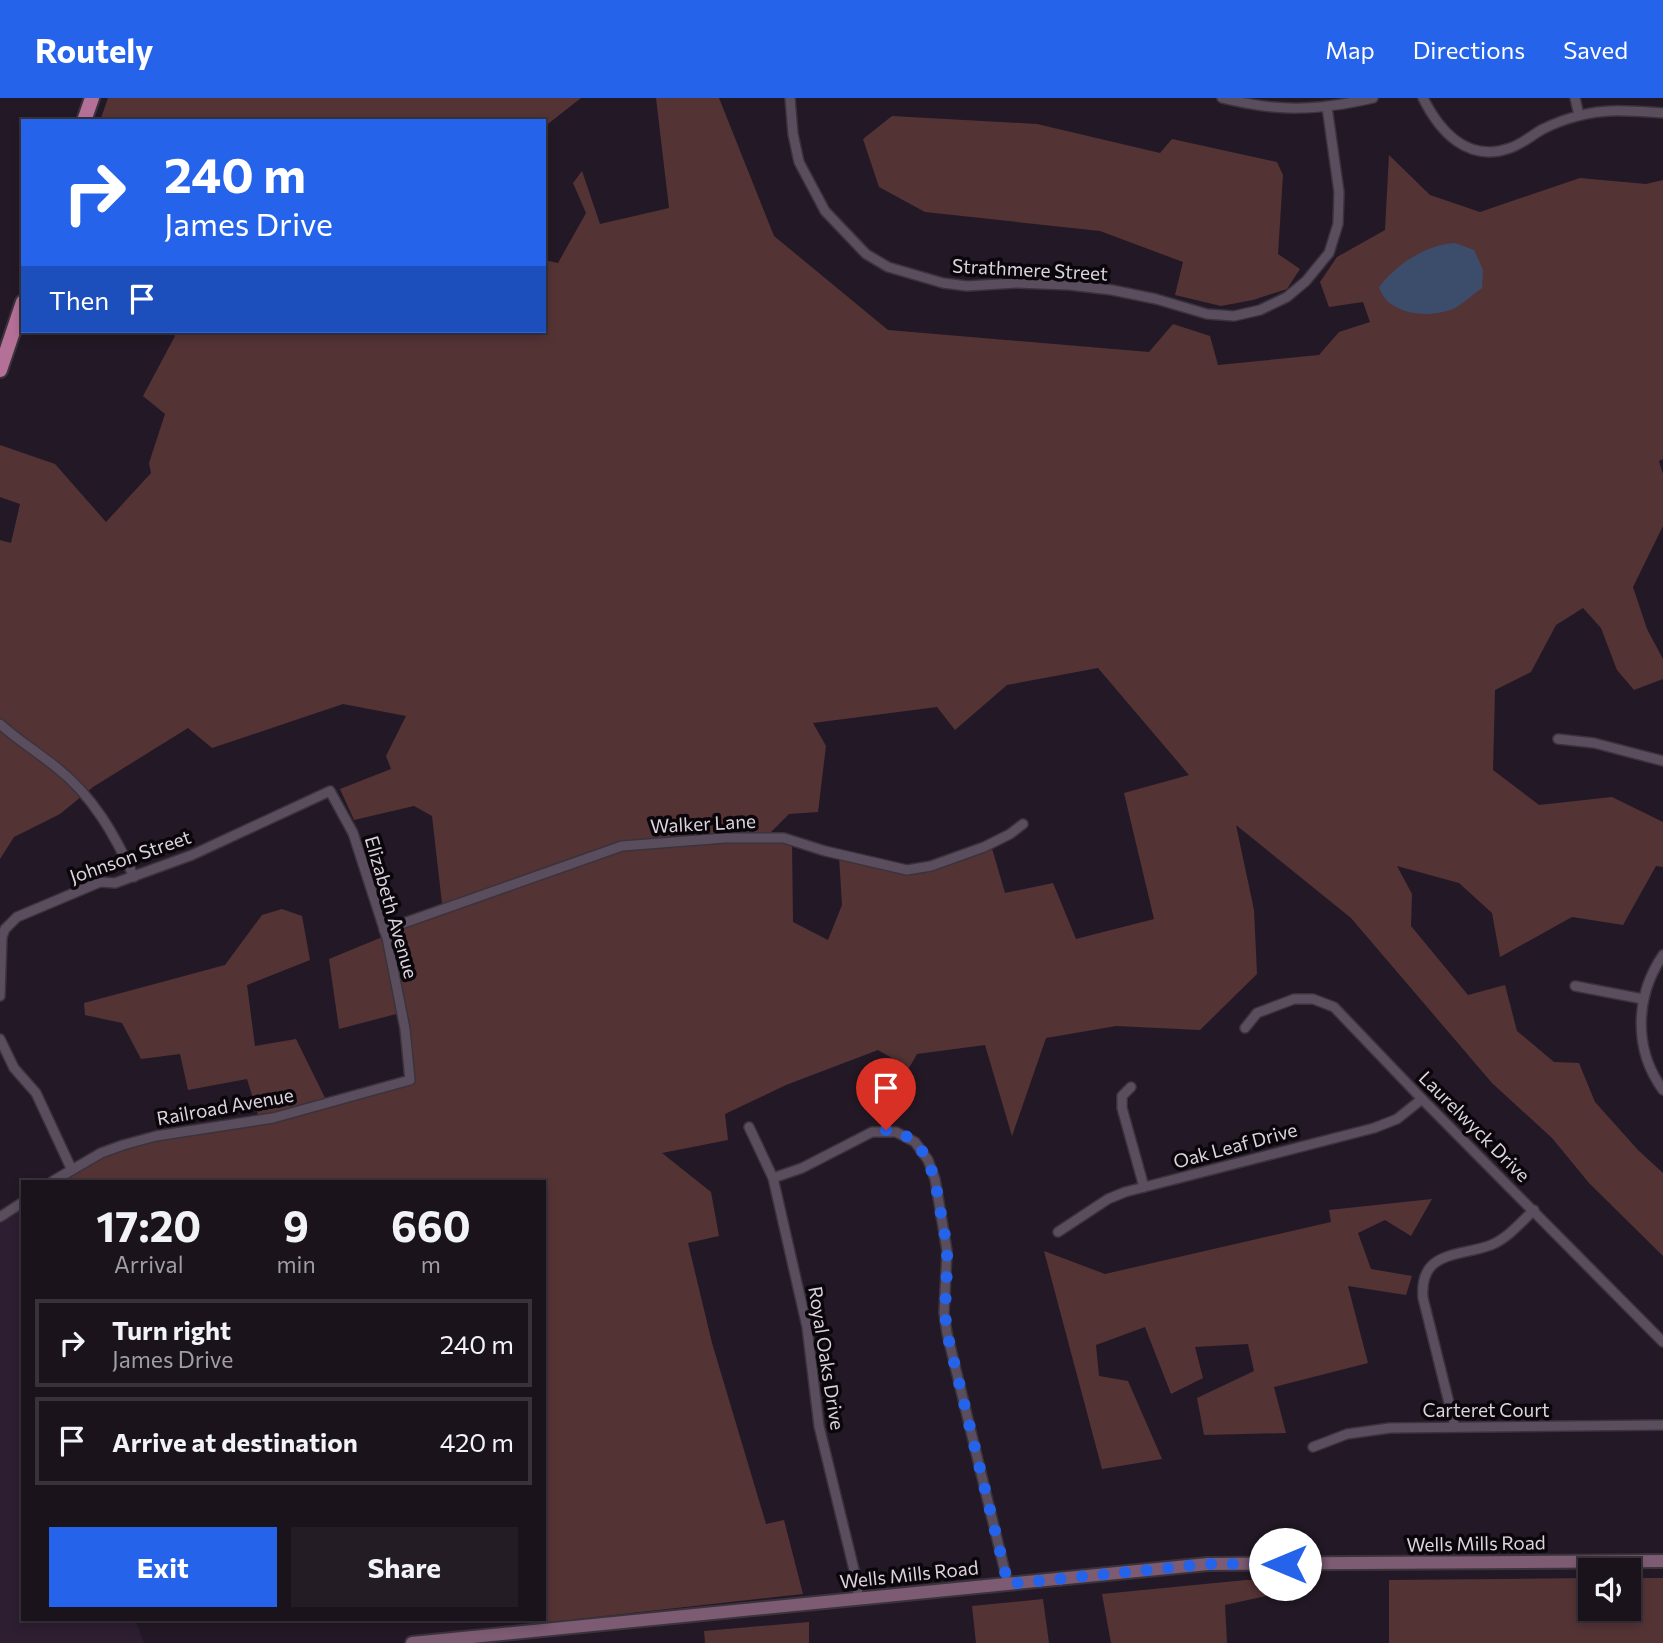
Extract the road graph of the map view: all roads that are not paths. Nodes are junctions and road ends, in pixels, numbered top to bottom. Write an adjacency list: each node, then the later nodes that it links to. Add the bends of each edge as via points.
1 (92, 98): 10 (highway)
2 (790, 98): 7 (street, Strathmere Street, via 799,162 818,200 866,254 888,267 967,286 1016,283 1112,290 1207,314 1234,316 1287,297 1329,253 1338,224 1339,192)
3 (1222, 98): 7 (street, via 1258,107)
4 (1373, 98): 7 (street)
5 (1423, 98): 9 (street, via 1443,129 1471,150 1511,148)
6 (1575, 98): 9 (street)
7 (1327, 107)
8 (1663, 113): 9 (street)
9 (1579, 115)
10 (85, 119)
11 (21, 306): 12 (highway)
12 (6, 332): 13 (highway)
13 (0, 370)
14 (0, 724): 19 (street, via 57,767 87,797)
15 (1558, 739): 16 (street)
16 (1663, 761)
17 (330, 792): 19 (street, Johnson Street); 20 (street, Elizabeth Avenue, via 353,834)
18 (1023, 824): 20 (street, Walker Lane, via 985,847 907,870 785,838 622,846)
19 (134, 877): 23 (street, Johnson Street, via 100,882 17,917 2,937)
20 (384, 930): 27 (street, Elizabeth Avenue, via 405,1029)
21 (1663, 955): 24 (street)
22 (1575, 986): 24 (street)
23 (0, 996)
24 (1643, 999): 29 (street, via 1645,1057)
25 (1245, 1028): 30 (street, Laurelwyck Drive, via 1257,1013 1284,1001 1323,1001)
26 (0, 1039): 32 (street, via 14,1068 36,1093)
27 (410, 1080): 32 (street, Railroad Avenue, via 273,1118 156,1136)
28 (1131, 1087): 35 (street, via 1122,1096 1122,1108)
29 (1663, 1090)
30 (1422, 1099): 35 (street, Oak Leaf Drive, via 1397,1119 1374,1128); 37 (street, Laurelwyck Drive)
31 (749, 1127): 33 (street, Royal Oaks Drive)
32 (71, 1168): 34 (street, Railroad Avenue)
33 (773, 1178): 45 (street, via 872,1132 896,1132 922,1149 934,1179 947,1251 947,1333); 46 (street, Royal Oaks Drive, via 807,1327 819,1426)
34 (53, 1180)
35 (1144, 1187): 39 (street, Oak Leaf Drive, via 1108,1199)
36 (21, 1203): 38 (street)
37 (1534, 1210): 40 (street, Laurelwyck Drive); 42 (street, via 1500,1240 1441,1259 1423,1278 1423,1298)
38 (0, 1217)
39 (1058, 1232)
40 (1663, 1342)
41 (1663, 1424): 42 (street, Carteret Court)
42 (1455, 1427): 43 (street, Carteret Court, via 1373,1429)
43 (1313, 1447)
44 (1663, 1561): 45 (main road, Wells Mills Road, via 1234,1563)
45 (1008, 1584): 46 (main road, Wells Mills Road)
46 (858, 1598): 47 (main road, Wells Mills Road)
47 (412, 1643)

